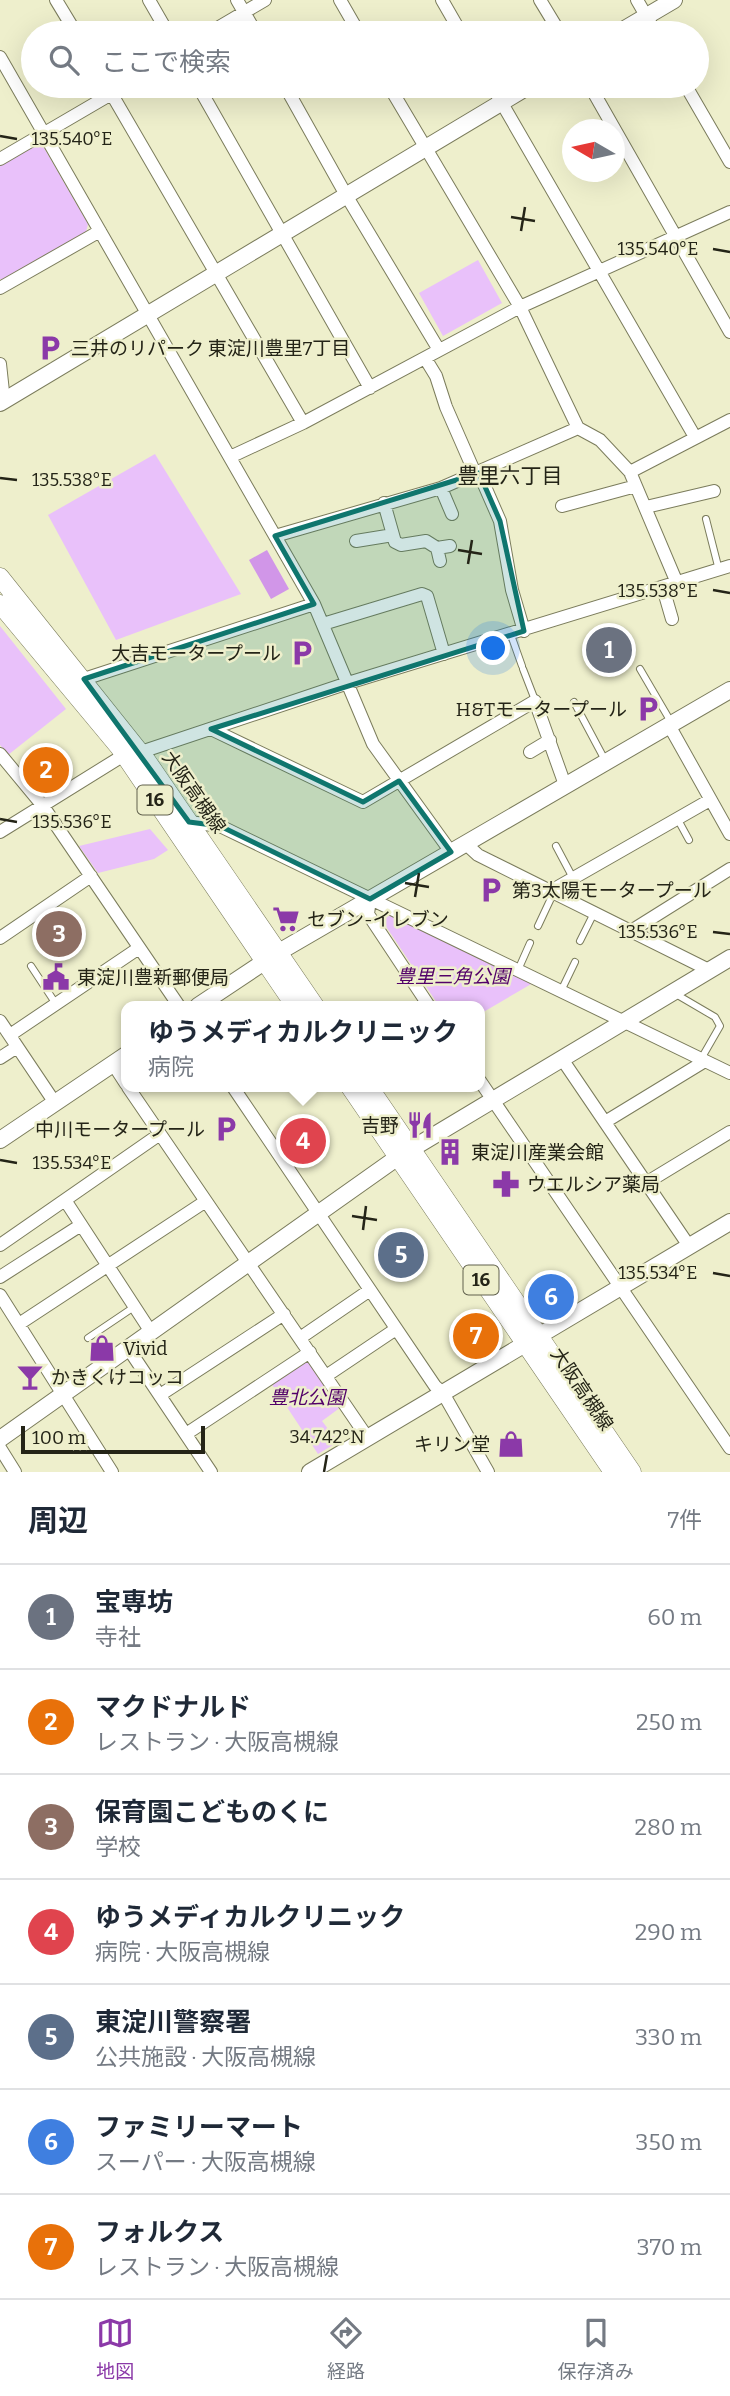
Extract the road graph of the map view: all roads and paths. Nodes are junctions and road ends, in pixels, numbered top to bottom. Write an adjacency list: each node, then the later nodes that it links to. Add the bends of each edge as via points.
1 (56, 0): 11 (street)
2 (149, 0): 12 (street)
3 (265, 0): 9 (street)
4 (340, 0): 14 (street)
5 (442, 0): 15 (street)
6 (540, 0): 16 (street)
7 (637, 0): 10 (street)
8 (674, 0): 10 (street)
9 (241, 6): 13 (street)
10 (647, 16): 17 (street); 18 (street)
11 (69, 21)
12 (161, 21)
13 (223, 21)
14 (352, 21)
15 (454, 21)
16 (552, 21)
17 (638, 21)
18 (650, 21)
19 (0, 57): 20 (street)
20 (21, 93)
21 (24, 98): 32 (street)
22 (97, 98): 32 (street)
23 (114, 98): 42 (street)
24 (205, 98): 39 (street)
25 (292, 98): 36 (street)
26 (396, 98): 33 (street)
27 (500, 98): 31 (street)
28 (509, 98): 31 (street)
29 (597, 98): 40 (street)
30 (693, 98): 35 (street)
31 (502, 102): 33 (street); 41 (street)
32 (44, 132): 34 (street); 38 (street)
33 (425, 148): 36 (street); 44 (street)
34 (0, 159)
35 (730, 162)
36 (346, 195): 39 (street); 47 (street)
37 (730, 212): 40 (street)
38 (100, 231): 43 (street); 45 (street)
39 (281, 234): 42 (street); 50 (street)
40 (676, 235): 41 (street); 46 (street)
41 (599, 270): 44 (street); 55 (street)
42 (214, 274): 45 (street); 53 (street)
43 (0, 288)
44 (520, 307): 47 (street); 54 (street)
45 (147, 315): 51 (street); 56 (street)
46 (730, 332)
47 (439, 350): 48 (street)
48 (425, 358): 50 (street); 58 (street, via 474,471)
49 (0, 364): 51 (street)
50 (370, 388): 53 (street)
51 (2, 402)
52 (730, 420): 55 (street)
53 (303, 423): 56 (street)
54 (578, 428): 57 (street, via 600,440); 58 (street)
55 (695, 437): 57 (street)
56 (230, 457): 68 (street)
57 (630, 472): 59 (street)
58 (479, 473): 60 (street); 79 (street, via 500,520)
59 (636, 486): 63 (street); 64 (street)
60 (441, 488): 62 (street); 65 (street)
61 (714, 491): 64 (street)
62 (384, 503): 67 (street); 68 (street)
63 (562, 506)
64 (646, 507): 73 (street)
65 (452, 514)
66 (706, 519): 71 (lane)
67 (393, 535): 69 (street); 70 (street, via 401,545 426,541)
68 (275, 536): 76 (street)
69 (356, 541)
70 (442, 551)
71 (724, 568): 73 (street)
72 (0, 577): 83 (main road, 大阪高槻線 / 16)
73 (677, 583): 74 (street)
74 (663, 588): 77 (street); 79 (street)
75 (0, 604): 93 (main road, 大阪高槻線 / 16)
76 (314, 604): 78 (street); 83 (street)
77 (671, 619)
78 (323, 624): 81 (street, via 422,594 427,596); 84 (street)
79 (524, 631): 80 (street)
80 (511, 635): 81 (street); 86 (lane)
81 (444, 654): 84 (street)
82 (640, 669): 88 (lane)
83 (83, 679): 93 (main road, 大阪高槻線 / 16)
84 (348, 683): 89 (street); 95 (street, via 373,744)
85 (730, 690): 88 (street)
86 (535, 701): 90 (street); 95 (street)
87 (574, 702): 94 (lane)
88 (672, 726): 94 (street); 97 (street)
89 (211, 729): 93 (street); 95 (street, via 363,802)
90 (550, 740): 91 (street); 96 (street)
91 (530, 752)
92 (0, 754): 98 (street)
93 (132, 754): 98 (street); 100 (main road, 大阪高槻線 / 16); 119 (main road, 大阪高槻線 / 16)
94 (607, 762): 96 (street)
95 (399, 781): 106 (street)
96 (565, 785): 104 (street)
97 (710, 800): 99 (street); 102 (street)
98 (43, 806): 101 (street); 108 (street)
99 (677, 818): 103 (lane); 109 (street)
100 (189, 822): 111 (street, via 220,826); 119 (main road, 大阪高槻線 / 16)
101 (0, 832)
102 (730, 834)
103 (689, 840)
104 (466, 844): 106 (street); 110 (street, via 478,855)
105 (556, 846): 109 (lane)
106 (452, 852): 111 (street)
107 (730, 869): 114 (street)
108 (91, 876): 115 (street); 118 (street)
109 (573, 878): 110 (street)
110 (551, 893): 112 (street); 113 (lane)
111 (370, 899): 119 (street); 124 (street); 131 (street, via 368,914)
112 (594, 913): 114 (street); 116 (lane)
113 (538, 926)
114 (631, 931): 123 (street)
115 (0, 938)
116 (580, 941)
117 (530, 943): 124 (lane)
118 (139, 948): 127 (street); 132 (street)
119 (272, 957): 128 (street); 129 (main road, 大阪高槻線 / 16); 130 (main road, 大阪高槻線 / 16)
120 (730, 958): 123 (street)
121 (575, 962): 125 (lane)
122 (31, 966): 132 (lane)
123 (709, 970): 126 (street)
124 (517, 971): 125 (street)
125 (561, 991): 134 (street)
126 (673, 992): 134 (street); 139 (lane, via 715,1017 720,1026)
127 (176, 1001)
128 (206, 1001)
129 (293, 1001)
130 (311, 1001)
131 (426, 1001)
132 (57, 1004): 135 (street)
133 (0, 1021): 135 (street)
134 (626, 1021): 138 (street); 139 (street)
135 (14, 1041): 136 (street); 147 (street)
136 (0, 1058)
137 (119, 1059): 147 (street)
138 (562, 1059): 146 (street); 148 (street)
139 (703, 1060): 140 (street); 148 (street)
140 (730, 1073)
141 (485, 1089): 146 (street)
142 (132, 1092): 150 (street)
143 (236, 1092): 156 (street)
144 (354, 1092): 152 (main road, 大阪高槻線 / 16)
145 (372, 1092): 152 (main road, 大阪高槻線 / 16)
146 (492, 1100): 152 (street); 164 (street)
147 (55, 1103): 151 (street)
148 (605, 1122): 153 (street)
149 (730, 1132): 153 (street)
150 (160, 1134): 154 (street); 155 (street)
151 (0, 1140)
152 (404, 1153): 156 (street); 174 (main road, 大阪高槻線 / 16)
153 (646, 1183): 160 (street)
154 (65, 1200): 158 (street); 159 (street)
155 (206, 1201): 161 (street); 162 (street)
156 (319, 1214): 161 (street); 165 (street)
157 (730, 1222): 160 (street)
158 (81, 1225): 162 (street); 163 (street)
159 (0, 1245)
160 (689, 1246): 164 (street)
161 (250, 1263): 168 (street); 171 (street)
162 (107, 1265): 167 (street); 169 (street)
163 (0, 1277)
164 (620, 1286): 174 (street); 185 (street)
165 (370, 1290): 170 (street); 173 (street)
166 (0, 1295): 169 (street)
167 (134, 1307): 171 (street); 172 (lane)
168 (284, 1314): 173 (street); 180 (street)
169 (19, 1324): 179 (street)
170 (396, 1329): 177 (street); 178 (street)
171 (151, 1332): 175 (street)
172 (88, 1338)
173 (300, 1338): 176 (street)
174 (532, 1340): 178 (street); 191 (main road, 大阪高槻線 / 16); 192 (main road, 大阪高槻線 / 16)
175 (128, 1349): 179 (street); 180 (street)
176 (310, 1352): 177 (street); 181 (street)
177 (326, 1376): 182 (street)
178 (443, 1393): 182 (street); 190 (street)
179 (62, 1394): 183 (street); 187 (street)
180 (160, 1395): 181 (street)
181 (186, 1434): 188 (street)
182 (367, 1437): 189 (street)
183 (0, 1439)
184 (0, 1448): 186 (street)
185 (730, 1448)
186 (15, 1472)
187 (112, 1472)
188 (211, 1472)
189 (310, 1472)
190 (488, 1472)
191 (613, 1472)
192 (632, 1472)

